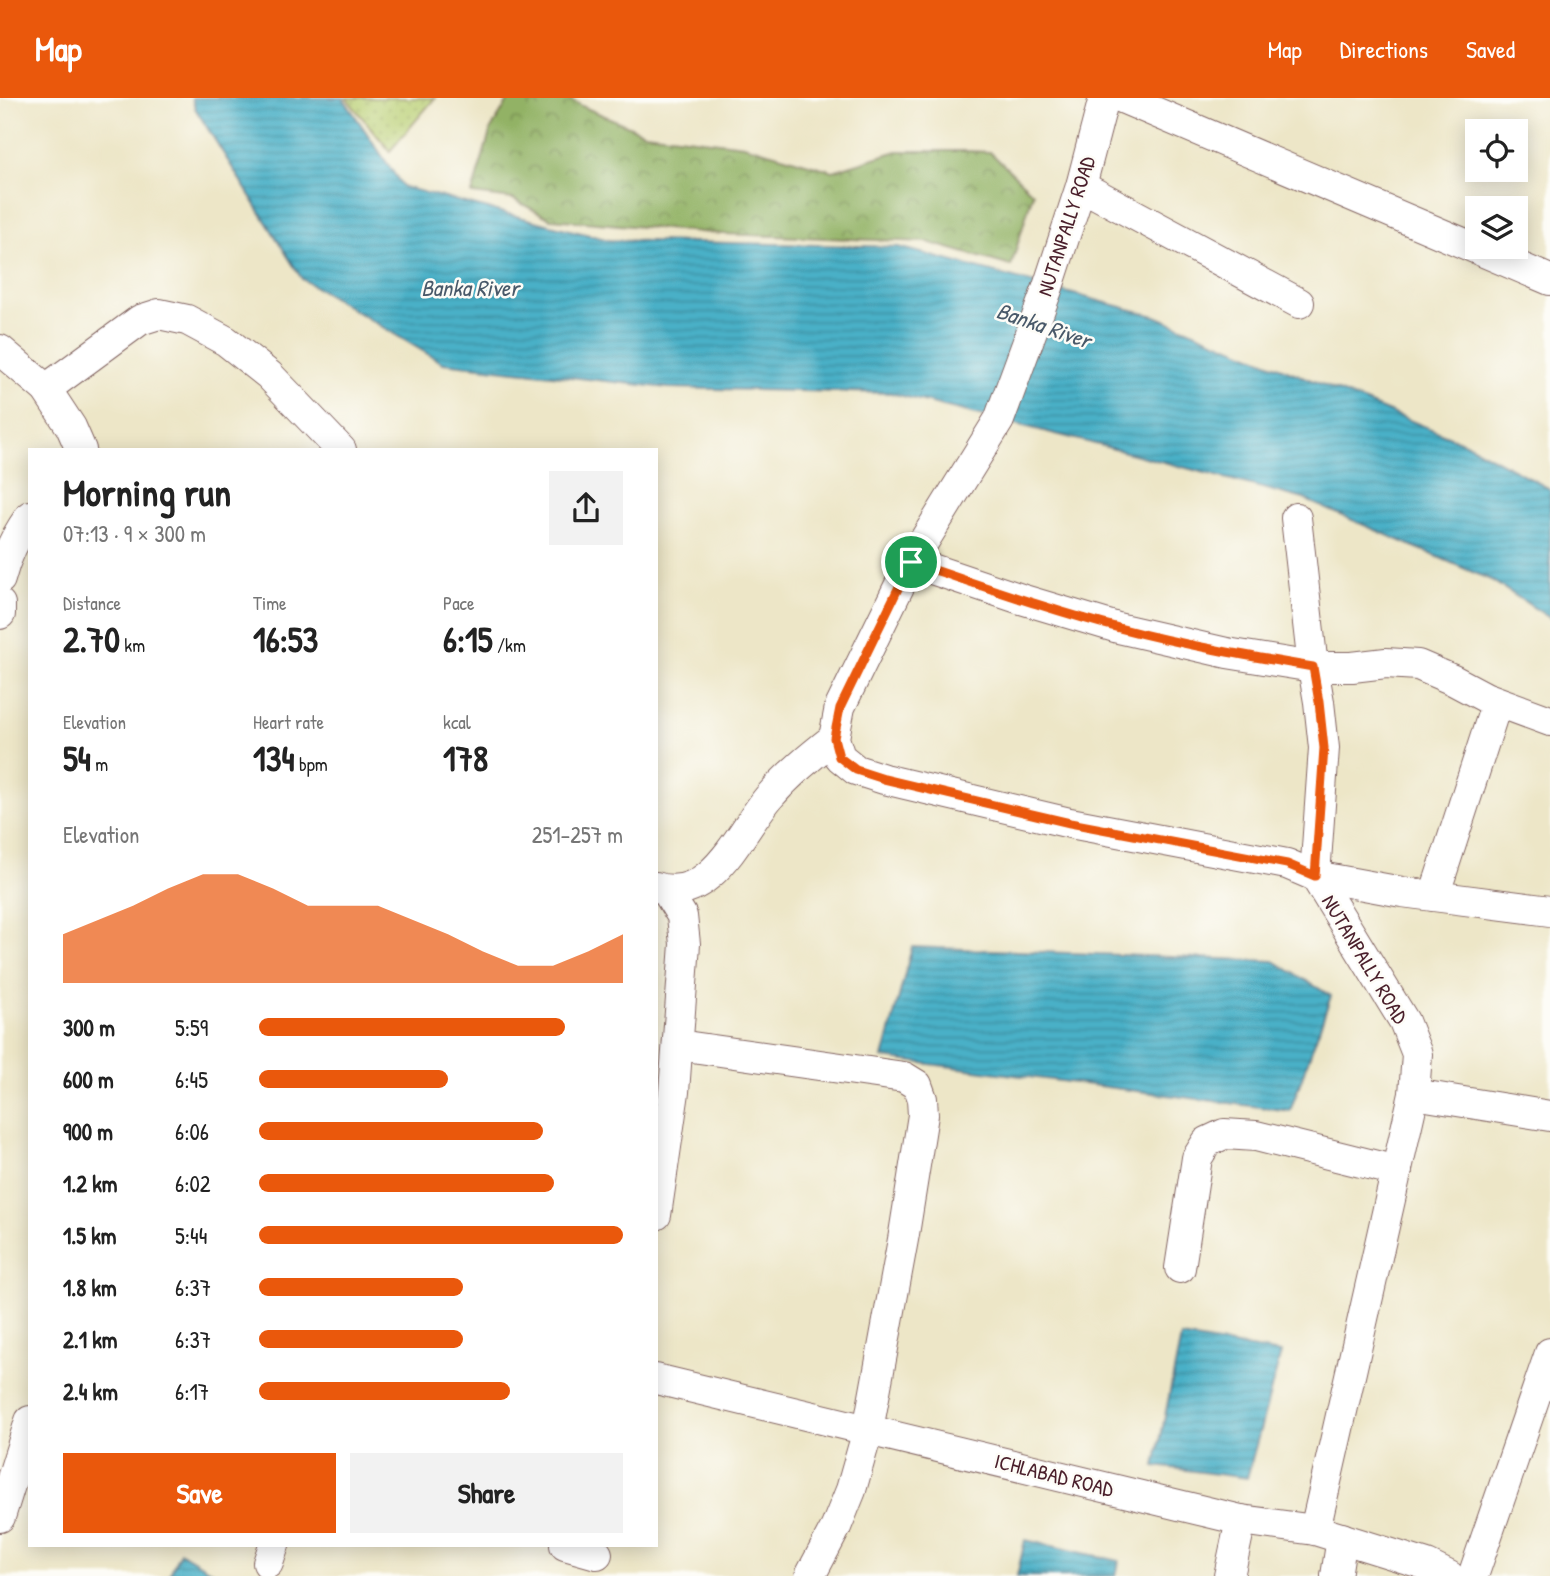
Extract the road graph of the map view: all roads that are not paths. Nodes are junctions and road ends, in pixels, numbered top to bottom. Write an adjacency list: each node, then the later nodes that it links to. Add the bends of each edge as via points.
1 (1104, 98): 3 (street, NUTANPALLY ROAD)
2 (1122, 98): 4 (street)
3 (1081, 186): 5 (street); 12 (street, NUTANPALLY ROAD, via 999,420)
4 (1550, 280)
5 (1299, 303)
6 (0, 351): 7 (street)
7 (46, 389): 8 (street); 9 (street, via 140,320 159,314 187,320 226,341 269,375)
8 (80, 448)
9 (339, 448)
10 (1296, 518): 16 (street)
11 (28, 519): 13 (street, via 5,558)
12 (911, 562): 16 (street, via 1118,628); 19 (street, NUTANPALLY ROAD, via 840,708)
13 (0, 579)
14 (0, 604): 15 (street)
15 (0, 614)
16 (1313, 667): 17 (street, via 1418,665); 20 (street, via 1324,748)
17 (1497, 702): 18 (street); 22 (street)
18 (1550, 721)
19 (834, 738): 20 (street, NUTANPALLY ROAD, via 839,757 856,770 884,779 1070,823 1287,864); 21 (street, via 799,765 768,798 706,879 683,889)
20 (1315, 876): 22 (street); 25 (street, NUTANPALLY ROAD, via 1404,1021 1417,1054)
21 (661, 889): 24 (street, via 682,916 685,944)
22 (1434, 896): 23 (street)
23 (1550, 911)
24 (678, 1045): 28 (street); 33 (street, via 904,1077 917,1085 923,1115)
25 (1414, 1094): 26 (street); 27 (street, NUTANPALLY ROAD)
26 (1550, 1116)
27 (1397, 1171): 29 (street, via 1256,1136 1216,1138 1197,1158); 36 (street, NUTANPALLY ROAD)
28 (658, 1201)
29 (1180, 1268)
30 (1550, 1353): 43 (street)
31 (658, 1379): 33 (street, ICHLABAD ROAD)
32 (28, 1427): 34 (street)
33 (867, 1430): 35 (street, ICHLABAD ROAD); 39 (street, via 851,1490)
34 (0, 1517)
35 (1241, 1520): 36 (street, ICHLABAD ROAD); 40 (street)
36 (1328, 1534): 41 (street, NUTANPALLY ROAD); 42 (street, ICHLABAD ROAD, via 1427,1564)
37 (572, 1547): 38 (street)
38 (597, 1554)
39 (810, 1576)
40 (1229, 1576)
41 (1336, 1576)
42 (1449, 1576)
43 (1473, 1576)

